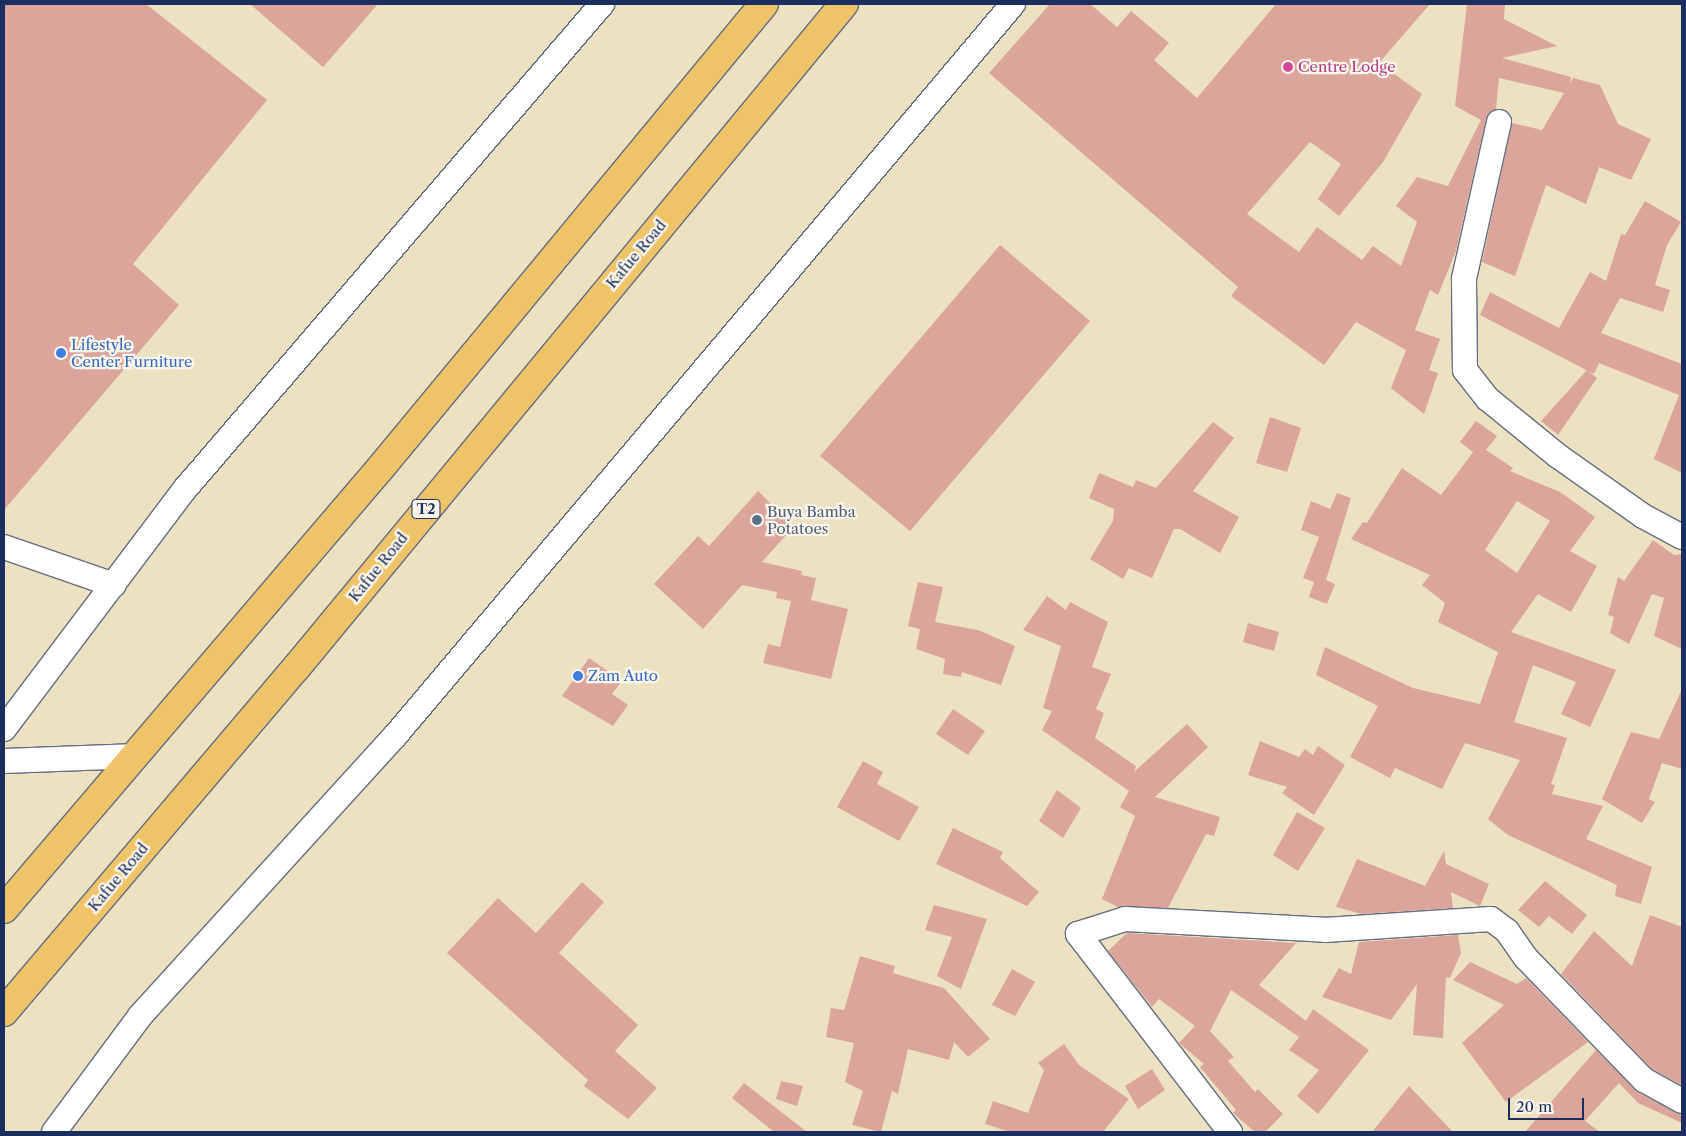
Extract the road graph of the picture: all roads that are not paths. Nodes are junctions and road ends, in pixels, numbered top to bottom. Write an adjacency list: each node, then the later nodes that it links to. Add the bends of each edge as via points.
1 (602, 4): 8 (street, via 185,489)
2 (764, 4): 10 (main road)
3 (844, 4): 13 (main road, Kafue Road / T2, via 296,668)
4 (1013, 4): 15 (street, via 395,736 140,1016)
5 (1500, 122): 6 (street, via 1464,279 1465,370 1488,399 1558,456 1643,516)
6 (1682, 537)
7 (4, 547): 8 (street)
8 (114, 584): 9 (street)
9 (4, 729)
10 (138, 756): 11 (street); 12 (main road)
11 (4, 761)
12 (4, 909)
13 (4, 1012)
14 (1682, 1101): 16 (street, via 1644,1080 1526,958 1507,930 1491,919 1324,930 1125,920 1078,934)
15 (54, 1132)
16 (1230, 1132)

